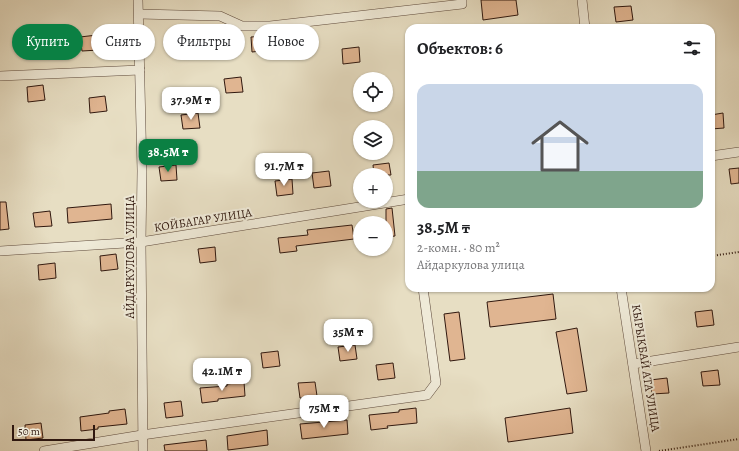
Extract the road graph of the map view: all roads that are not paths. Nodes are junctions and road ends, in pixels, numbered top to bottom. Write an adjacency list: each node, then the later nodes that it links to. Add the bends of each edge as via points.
1 (138, 0): 4 (street, АЙДАРКУЛОВА УЛИЦА)
2 (462, 0): 4 (street, via 462,4 270,26 242,26 220,16)
3 (582, 0): 5 (street)
4 (139, 14): 6 (street, АЙДАРКУЛОВА УЛИЦА)
5 (585, 24)
6 (140, 70): 7 (street); 11 (street, АЙДАРКУЛОВА УЛИЦА)
7 (0, 76)
8 (739, 152): 9 (street)
9 (715, 155)
10 (405, 200): 11 (street, КОЙБАГАР УЛИЦА)
11 (141, 242): 12 (street, КОЙБАГАР УЛИЦА); 17 (street, АЙДАРКУЛОВА УЛИЦА)
12 (0, 251)
13 (424, 292): 17 (street, via 436,383 427,395)
14 (622, 292): 16 (street, КЫРЫКБАЙ АТА УЛИЦА)
15 (739, 348): 16 (street)
16 (633, 364): 20 (street, КЫРЫКБАЙ АТА УЛИЦА)
17 (142, 435): 18 (street); 19 (street, АЙДАРКУЛОВА УЛИЦА)
18 (44, 451)
19 (143, 451)
20 (646, 451)

